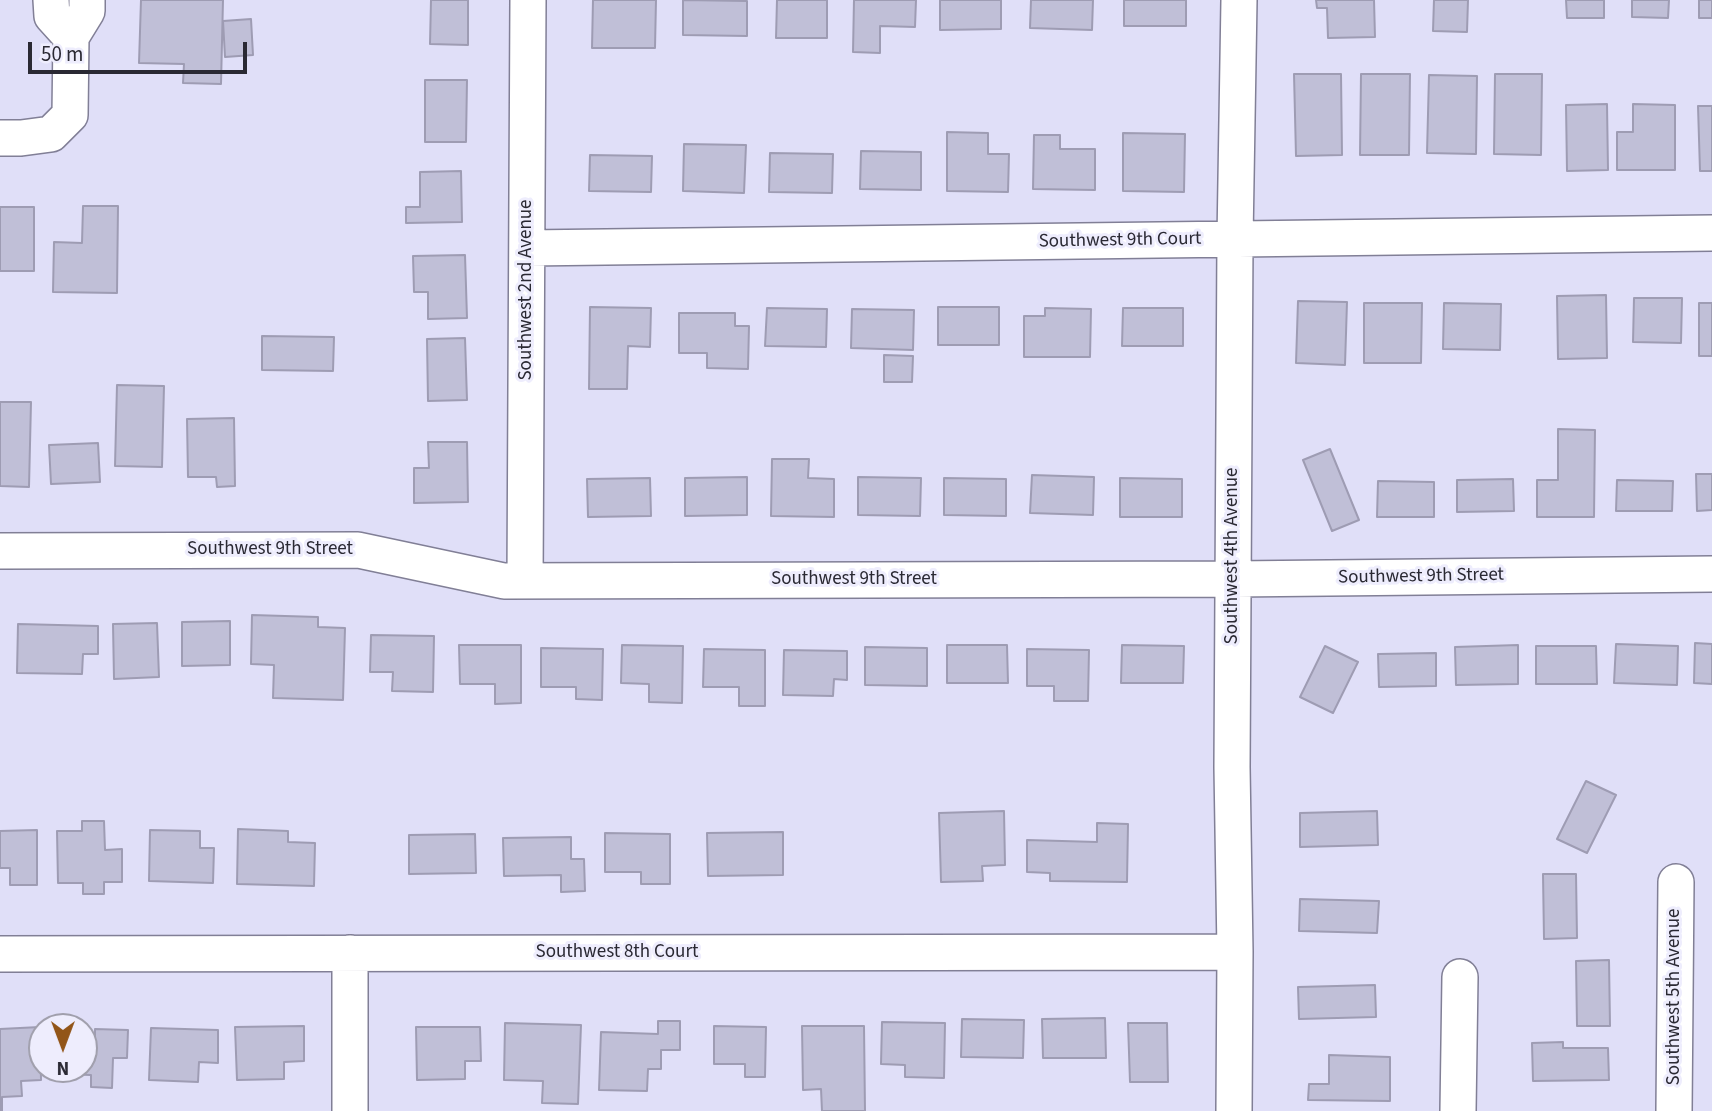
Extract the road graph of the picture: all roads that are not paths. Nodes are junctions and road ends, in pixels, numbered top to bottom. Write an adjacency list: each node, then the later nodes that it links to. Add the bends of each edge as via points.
1 (51, 0): 5 (street, via 52,16)
2 (87, 0): 5 (street, via 87,11)
3 (528, 0): 9 (street, Southwest 2nd Avenue)
4 (1239, 0): 8 (street, Southwest 4th Avenue)
5 (71, 37): 6 (street, via 70,115 51,134)
6 (0, 138)
7 (1712, 233): 8 (street, Southwest 9th Court)
8 (1235, 239): 9 (street, Southwest 9th Court); 12 (street, Southwest 4th Avenue)
9 (527, 248): 13 (street, Southwest 2nd Avenue)
10 (0, 551): 13 (street, Southwest 9th Street, via 358,550 504,581)
11 (1712, 574): 12 (street, Southwest 9th Street)
12 (1233, 579): 13 (street, Southwest 9th Street); 15 (street, Southwest 4th Avenue)
13 (525, 581)
14 (1676, 883): 22 (street, Southwest 5th Avenue)
15 (1235, 951): 16 (street, Southwest 8th Court); 20 (street, Southwest 4th Avenue)
16 (350, 953): 17 (street, Southwest 8th Court); 19 (street)
17 (0, 954)
18 (1460, 977): 21 (street)
19 (350, 1111)
20 (1234, 1111)
21 (1458, 1111)
22 (1674, 1111)

